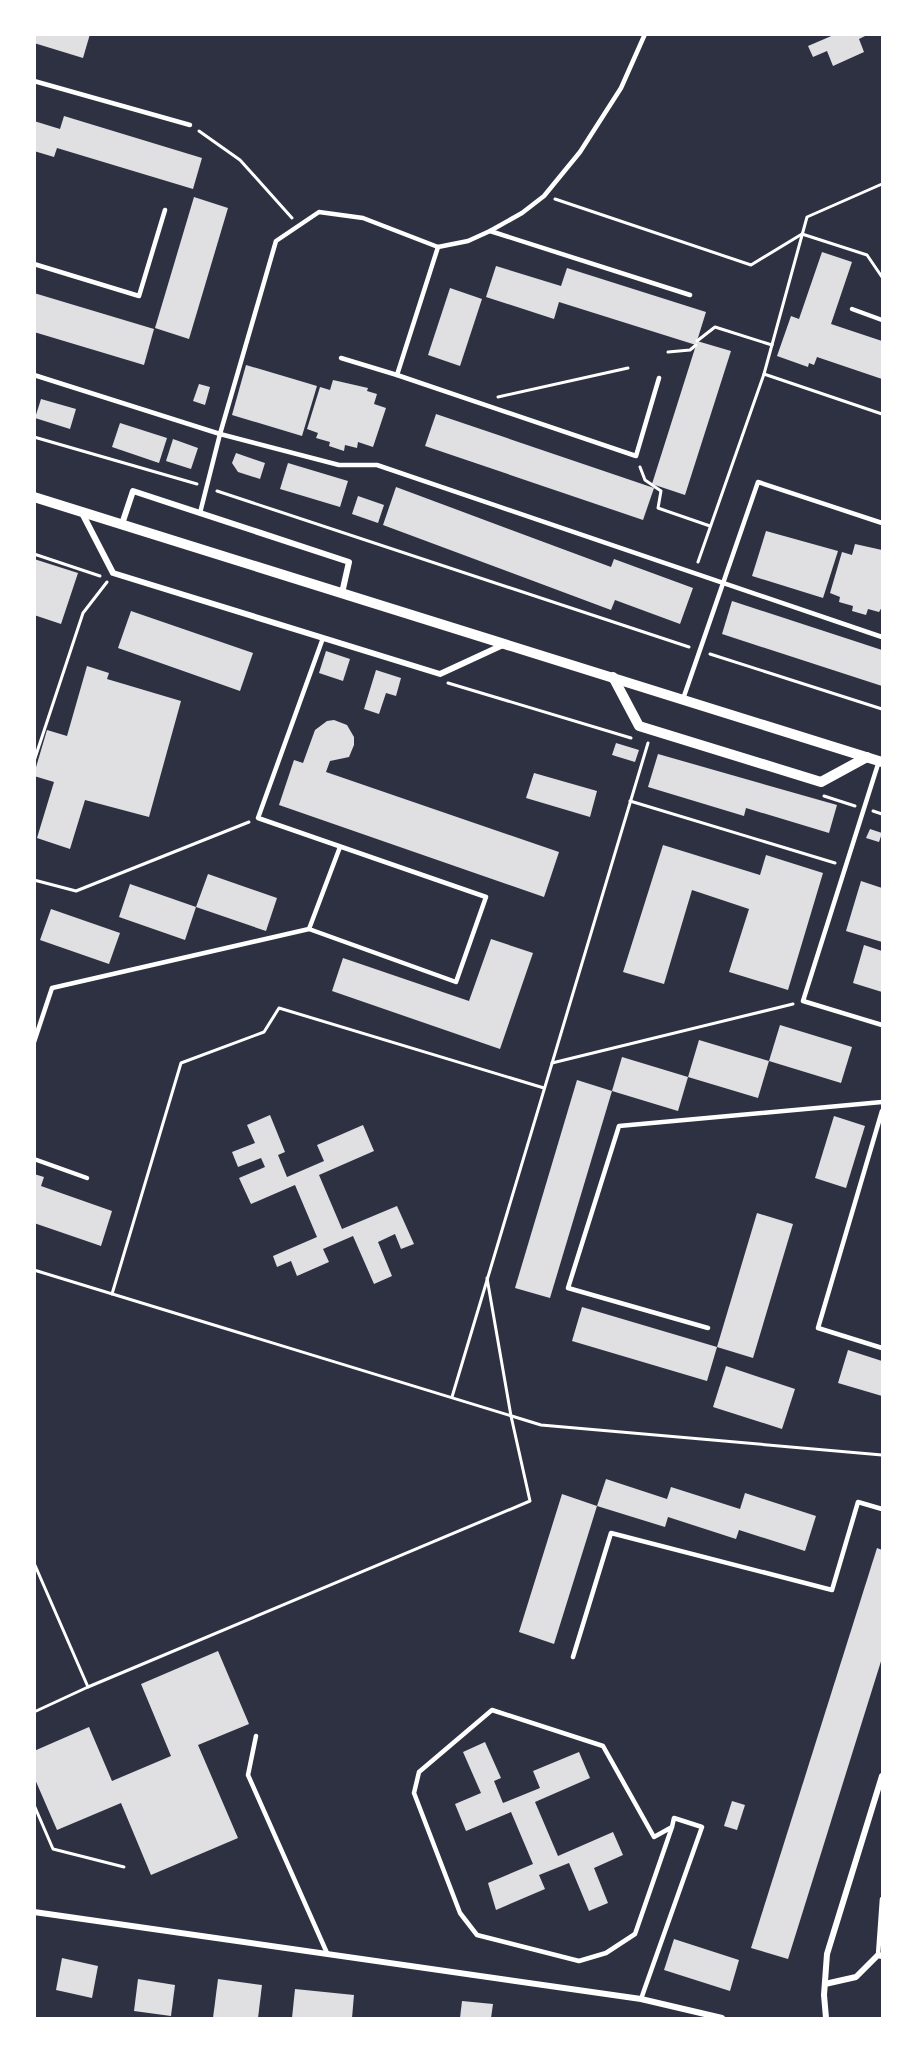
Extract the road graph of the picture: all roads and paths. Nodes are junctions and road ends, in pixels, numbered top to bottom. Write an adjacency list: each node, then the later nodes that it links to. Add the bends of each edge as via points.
1 (645, 34): 5 (lane, via 621,88 580,152)
2 (34, 81): 3 (lane)
3 (190, 125): 7 (path, via 240,160)
4 (882, 184): 9 (path, via 807,217)
5 (544, 196): 8 (lane); 9 (path, via 751,265)
6 (165, 210): 11 (lane, via 139,296)
7 (299, 225): 10 (lane, via 319,212 363,218); 26 (lane, via 276,241)
8 (490, 231): 10 (lane, via 468,241); 13 (lane)
9 (802, 234): 12 (path, via 867,255); 16 (path)
10 (438, 247): 22 (lane)
11 (34, 264)
12 (882, 277)
13 (690, 296)
14 (852, 309): 15 (lane)
15 (882, 320)
16 (772, 345): 17 (path, via 715,327 690,350); 20 (path)
17 (668, 352)
18 (341, 358): 22 (lane)
19 (628, 368): 24 (path)
20 (764, 374): 25 (path); 35 (path)
21 (34, 375): 26 (lane)
22 (397, 375): 24 (lane)
23 (659, 378): 28 (lane)
24 (475, 402): 28 (lane)
25 (882, 414)
26 (220, 434): 29 (lane); 37 (lane, via 339,465 377,465)
27 (34, 437): 29 (path)
28 (636, 456): 35 (path, via 645,480 661,491 658,508)
29 (207, 488): 32 (lane); 43 (path)
30 (34, 497): 31 (street)
31 (82, 511): 34 (street); 41 (street, via 113,573)
32 (201, 513): 34 (street, via 133,491); 39 (street, via 349,562)
33 (882, 522): 38 (lane, via 758,482)
34 (122, 524): 39 (street)
35 (710, 526): 37 (path)
36 (34, 554): 51 (path, via 110,579 83,613)
37 (694, 572): 38 (lane)
38 (723, 583): 40 (lane); 43 (lane)
39 (342, 593): 42 (street)
40 (882, 637)
41 (323, 638): 42 (street, via 440,674); 57 (lane)
42 (506, 644): 44 (street)
43 (700, 651): 46 (lane); 47 (path)
44 (614, 677): 46 (street); 50 (street, via 639,726 650,730 821,782)
45 (445, 682): 48 (path)
46 (683, 699): 50 (street)
47 (882, 709)
48 (636, 740)
49 (659, 747): 54 (path, via 648,743)
50 (867, 757): 52 (street)
51 (34, 761)
52 (881, 761): 55 (lane)
53 (818, 795): 55 (path)
54 (630, 801): 59 (path); 65 (path)
55 (864, 808): 56 (path); 59 (lane)
56 (882, 814)
57 (258, 818): 58 (lane); 60 (path, via 76,891)
58 (340, 846): 61 (lane); 61 (lane, via 486,897 456,982)
59 (846, 866): 62 (lane)
60 (34, 880)
61 (309, 929): 64 (lane, via 51,988)
62 (804, 1001): 63 (lane); 65 (path)
63 (882, 1025)
64 (34, 1042)
65 (552, 1063): 66 (path)
66 (544, 1088): 72 (path); 73 (path, via 279,1008 264,1032 181,1063)
67 (882, 1102): 74 (lane, via 619,1126 568,1288)
68 (882, 1111): 75 (lane, via 818,1328)
69 (34, 1160): 70 (lane)
70 (87, 1178)
71 (34, 1270): 73 (path)
72 (488, 1278): 76 (path); 77 (path)
73 (112, 1294): 76 (path)
74 (708, 1328)
75 (882, 1348)
76 (452, 1398): 77 (path)
77 (511, 1416): 78 (path, via 541,1425); 82 (path, via 530,1501)
78 (882, 1455)
79 (882, 1509): 81 (lane, via 858,1502 832,1590 611,1533)
80 (34, 1563): 82 (path)
81 (573, 1657)
82 (88, 1687): 83 (path)
83 (36, 1710)
84 (256, 1736): 91 (lane, via 248,1775)
85 (882, 1776): 93 (street, via 827,1954)
86 (34, 1805): 88 (path, via 53,1849)
87 (672, 1827): 87 (lane, via 635,1934 606,1953 579,1961 477,1935 460,1913 414,1793 419,1772 492,1710 603,1746 654,1837); 94 (lane, via 674,1818 702,1827)
88 (124, 1867)
89 (882, 1899): 92 (lane)
90 (34, 1912): 91 (street)
91 (327, 1953): 94 (street)
92 (880, 1956): 93 (street, via 856,1977)
93 (825, 1984): 96 (street)
94 (641, 1999): 95 (street)
95 (722, 2019)
96 (826, 2019)

